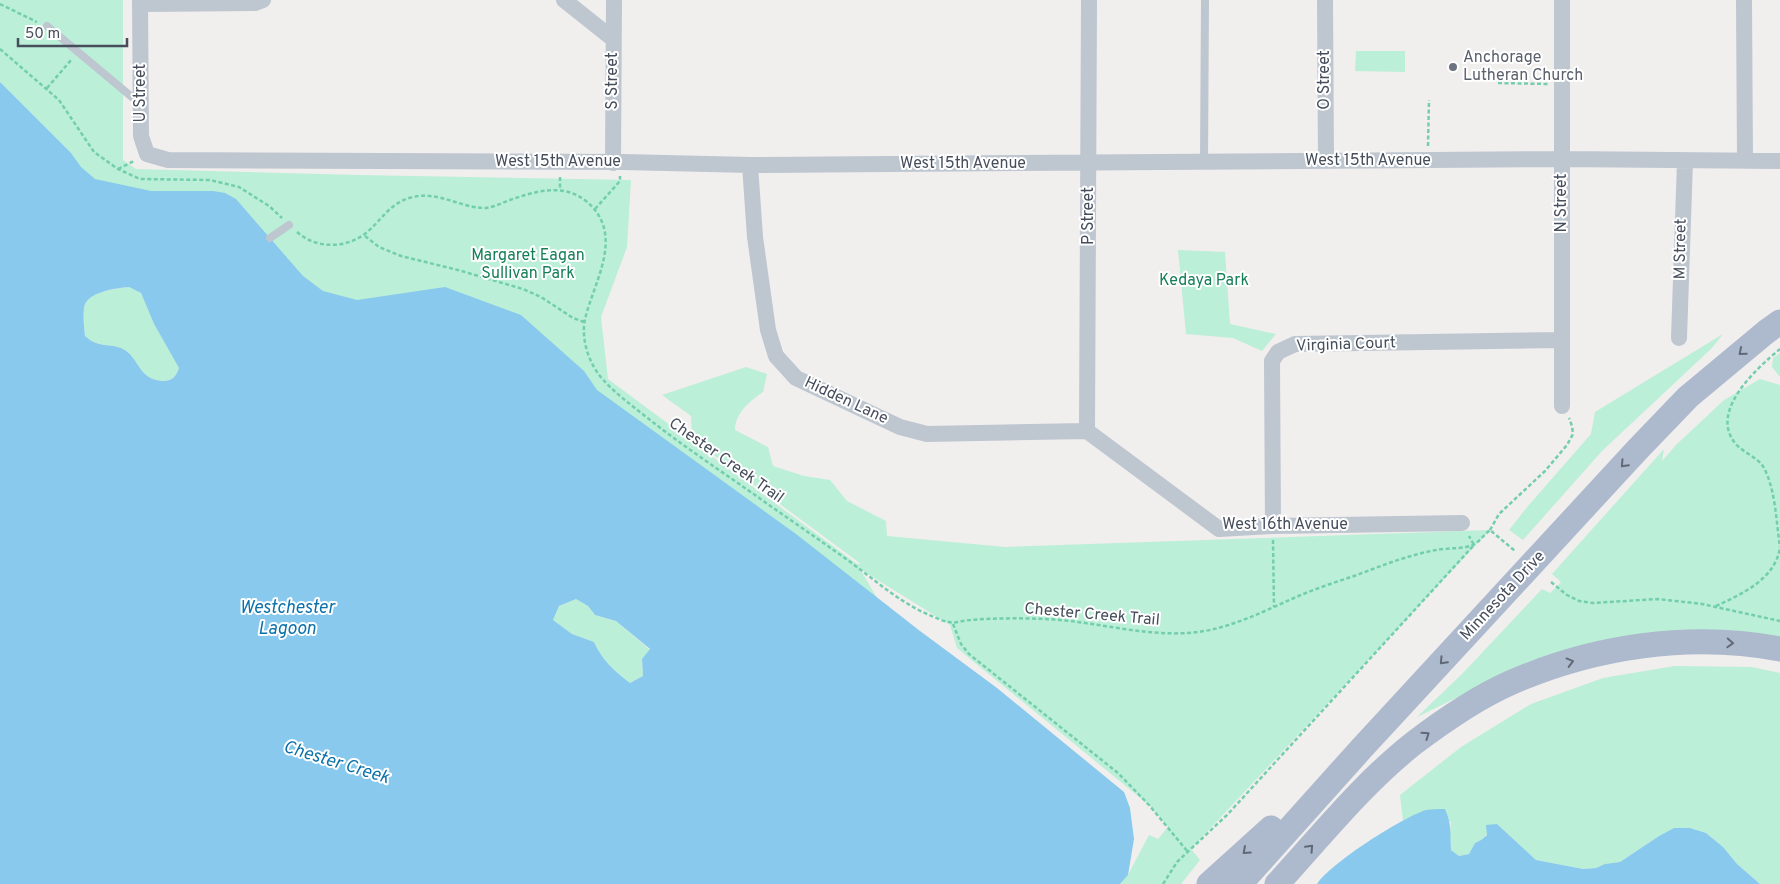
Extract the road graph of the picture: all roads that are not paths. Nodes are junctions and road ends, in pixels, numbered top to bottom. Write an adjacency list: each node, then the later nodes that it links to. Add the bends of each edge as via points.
1 (263, 0): 9 (street, via 254,3)
2 (564, 0): 11 (street)
3 (614, 0): 11 (street, S Street)
4 (1089, 0): 21 (street, P Street)
5 (1205, 0): 19 (lane)
6 (1325, 0): 15 (street, O Street)
7 (1562, 0): 14 (street, N Street)
8 (1744, 0): 17 (street)
9 (140, 2): 12 (street, U Street)
10 (47, 26): 12 (lane)
11 (613, 39): 20 (street, S Street)
12 (141, 104): 13 (street, U Street, via 141,136)
13 (147, 154): 20 (street, West 15th Avenue, via 168,160)
14 (1562, 160): 15 (street, West 15th Avenue); 16 (street, West 15th Avenue); 27 (street, N Street)
15 (1326, 161): 19 (street, West 15th Avenue)
16 (1685, 161): 17 (street, West 15th Avenue); 26 (street, M Street)
17 (1745, 161): 18 (street, West 15th Avenue)
18 (1780, 161)
19 (1204, 162): 21 (street, West 15th Avenue)
20 (618, 163): 22 (street, West 15th Avenue)
21 (1089, 163): 22 (street, West 15th Avenue); 29 (street, P Street)
22 (750, 165): 29 (street, Hidden Lane, via 755,237 768,330 776,356 796,378 900,427 927,434)
23 (289, 225): 24 (lane)
24 (270, 238)
25 (1780, 322): 33 (main road, Minnesota Drive, one-way to 33, via 1688,397)
26 (1679, 338)
27 (1562, 340): 28 (street, N Street); 31 (street, Virginia Court, via 1295,344 1278,352 1272,361)
28 (1562, 406)
29 (1087, 431): 31 (street, West 16th Avenue, via 1219,529)
30 (1462, 523): 31 (street, West 16th Avenue)
31 (1273, 526)
32 (1780, 649): 36 (main road, one-way to 32, via 1366,787 1413,744 1509,683 1613,650 1655,644 1705,642)
33 (1361, 749): 34 (main road, one-way to 34); 35 (main road, Minnesota Drive)
34 (1209, 884)
35 (1240, 884)
36 (1277, 884)

